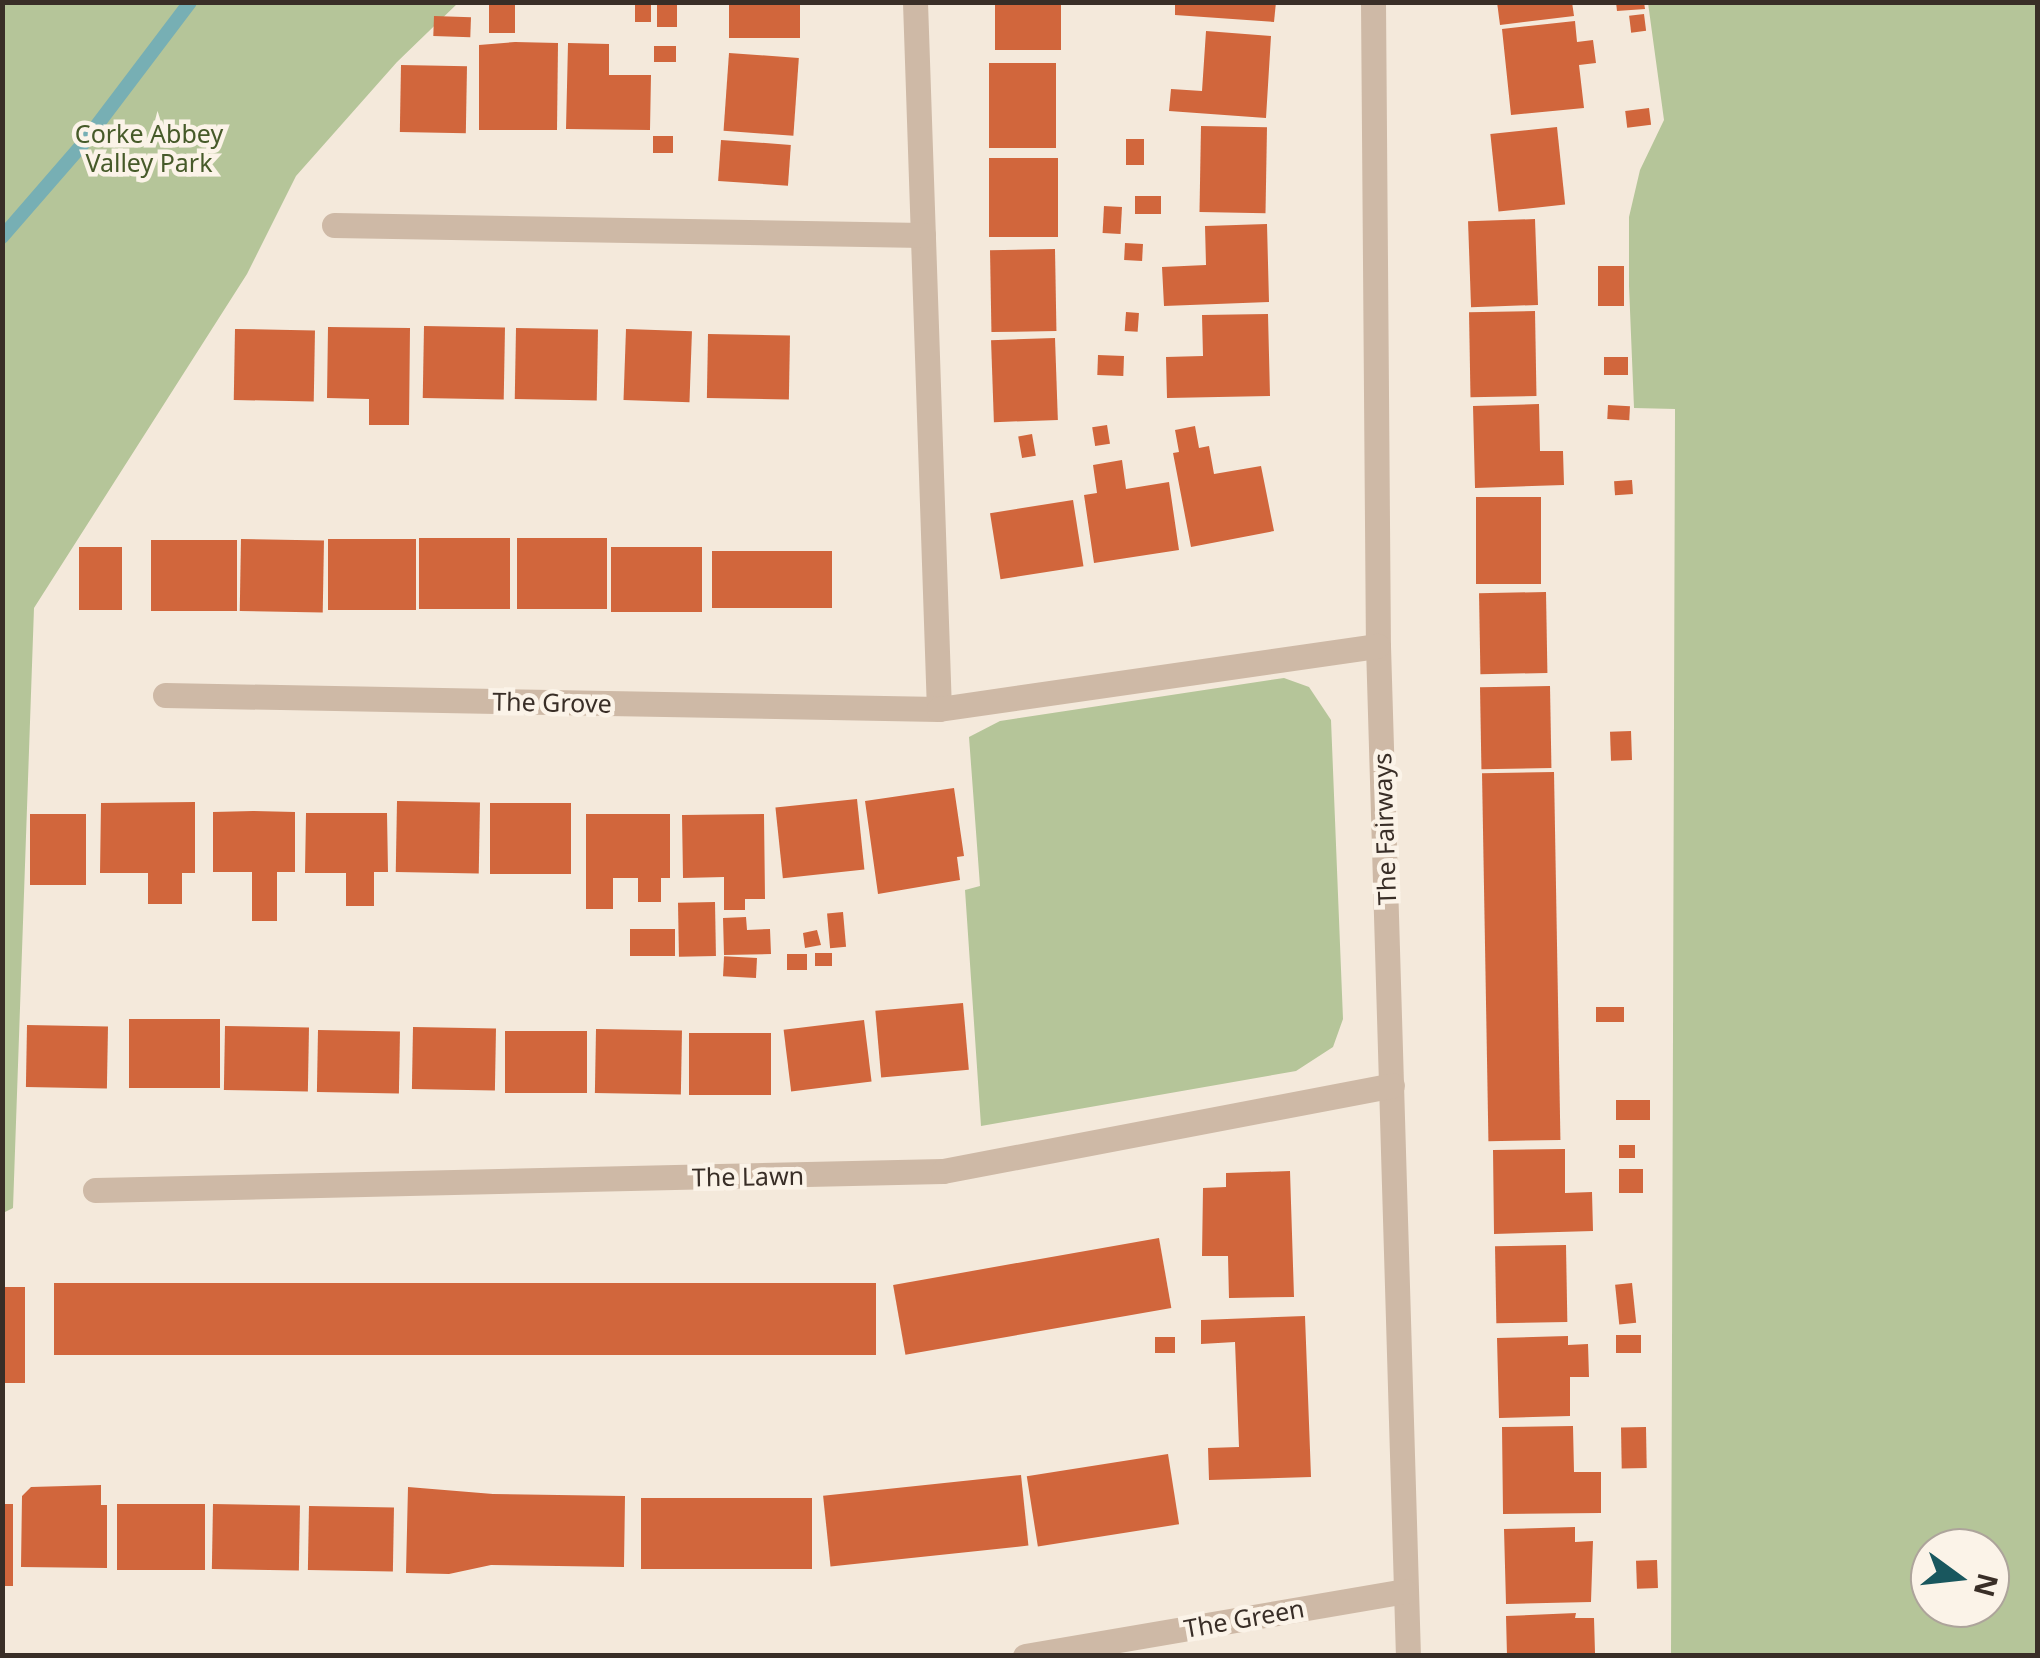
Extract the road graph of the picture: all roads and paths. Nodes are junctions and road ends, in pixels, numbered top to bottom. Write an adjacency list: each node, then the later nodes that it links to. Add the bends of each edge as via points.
1 (915, 2): 4 (street)
2 (1373, 2): 5 (street, The Fairways)
3 (334, 225): 4 (street)
4 (922, 235): 7 (street)
5 (1378, 646): 7 (street, The Grove); 8 (street, The Fairways)
6 (166, 695): 7 (street, The Grove)
7 (939, 709)
8 (1392, 1085): 9 (street, The Lawn, via 943,1171); 10 (street, The Fairways)
9 (95, 1190)
10 (1404, 1591): 11 (street, The Green); 12 (street, The Fairways)
11 (1025, 1656)
12 (1408, 1656)

